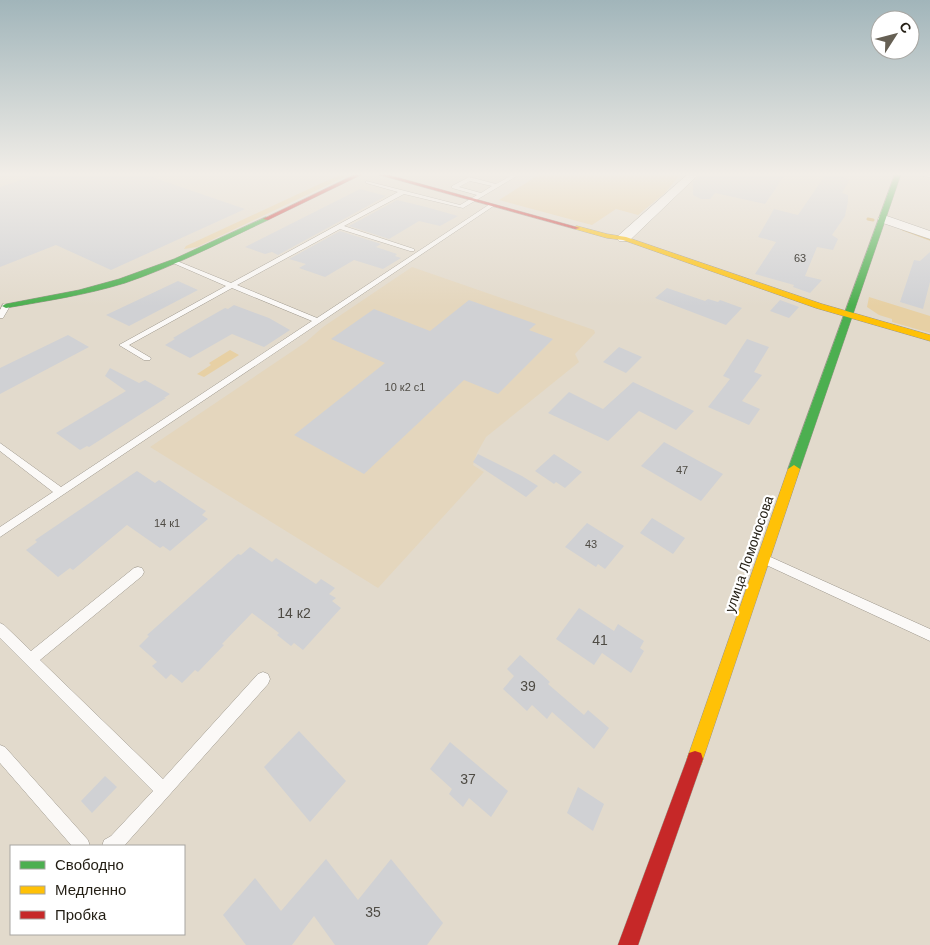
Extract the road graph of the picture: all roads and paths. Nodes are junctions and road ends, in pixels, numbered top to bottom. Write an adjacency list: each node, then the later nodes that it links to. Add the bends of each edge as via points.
1 (274, 218): 11 (street)
2 (356, 218): 7 (lane)
3 (472, 218): 15 (lane)
4 (541, 218): 9 (street)
5 (646, 218): 9 (street)
6 (884, 219): 8 (street); 14 (street, улица Ломоносова)
7 (340, 227): 10 (lane); 12 (lane)
8 (930, 236)
9 (624, 238): 14 (street)
10 (412, 250)
11 (175, 262): 12 (lane); 13 (street, via 86,291)
12 (232, 285): 15 (lane); 17 (lane, via 123,344)
13 (2, 310)
14 (848, 314): 16 (street); 21 (street, улица Ломоносова)
15 (317, 321): 19 (lane)
16 (930, 338)
17 (147, 358)
18 (0, 446): 19 (lane)
19 (60, 492): 20 (lane)
20 (0, 532)
21 (763, 559): 24 (lane); 31 (street, улица Ломоносова, via 673,825)
22 (138, 572): 25 (lane)
23 (0, 629): 25 (lane)
24 (930, 635)
25 (31, 660): 28 (lane)
26 (263, 679): 28 (lane)
27 (0, 752): 29 (lane)
28 (163, 790): 30 (lane)
29 (81, 845)
30 (112, 845)
31 (628, 945)

